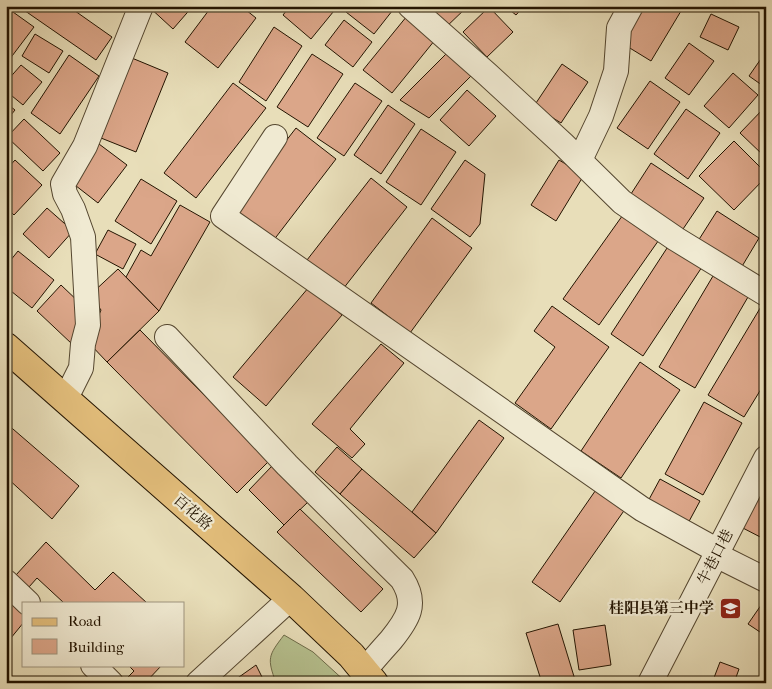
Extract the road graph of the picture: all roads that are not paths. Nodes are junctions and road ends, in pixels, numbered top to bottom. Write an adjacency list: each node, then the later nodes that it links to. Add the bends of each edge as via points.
1 (141, 6): 9 (street, via 85,146 63,184 83,237 88,325 81,368)
2 (410, 6): 5 (street)
3 (631, 6): 5 (street, via 619,28 616,71 602,116)
4 (275, 137): 11 (street, via 223,216 642,509)
5 (580, 160): 6 (street, via 622,202)
6 (766, 294)
7 (167, 336): 17 (street, via 287,465 402,579 410,602 406,619)
8 (6, 347): 9 (main road, 百花路)
9 (65, 400): 14 (main road, 百花路)
10 (766, 458): 11 (street, 牛巷口巷)
11 (717, 553): 12 (street); 20 (street, 牛巷口巷)
12 (766, 580)
13 (6, 582): 15 (street)
14 (291, 598): 17 (main road, 百花路); 19 (street)
15 (27, 602)
16 (94, 666): 18 (street)
17 (369, 676)
18 (111, 683)
19 (198, 683)
20 (650, 683)

